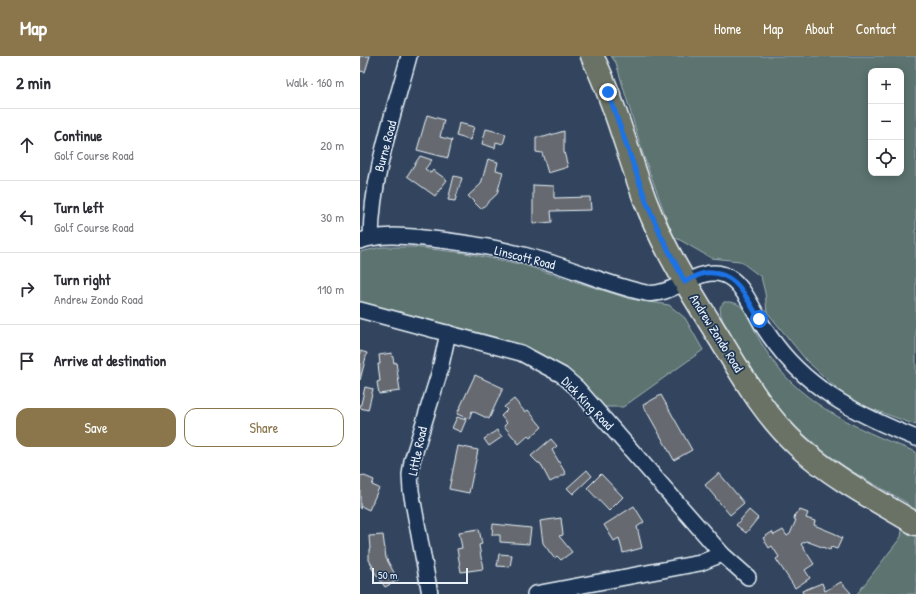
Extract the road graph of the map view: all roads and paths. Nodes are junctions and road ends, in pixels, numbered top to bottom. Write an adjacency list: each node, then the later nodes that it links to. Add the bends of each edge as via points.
1 (409, 56): 3 (street, Burne Road, via 375,187)
2 (592, 56): 4 (main road, Andrew Zondo Road, via 608,92 646,201)
3 (365, 239): 4 (street, Linscott Road, via 394,236 450,241 501,250 648,293 667,291)
4 (685, 282): 7 (street, Linscott Road, via 704,273 720,274 733,279 793,367 849,408); 8 (main road, Andrew Zondo Road, via 762,406 778,426 829,471)
5 (360, 310): 6 (street, Dick King Road)
6 (448, 333): 9 (street, Dick King Road, via 521,353 562,375); 11 (street, Little Road, via 410,475)
7 (916, 438)
8 (916, 524)
9 (722, 554): 10 (street, Dick King Road); 12 (street, via 700,563)
10 (748, 577)
11 (430, 594)
12 (535, 594)

